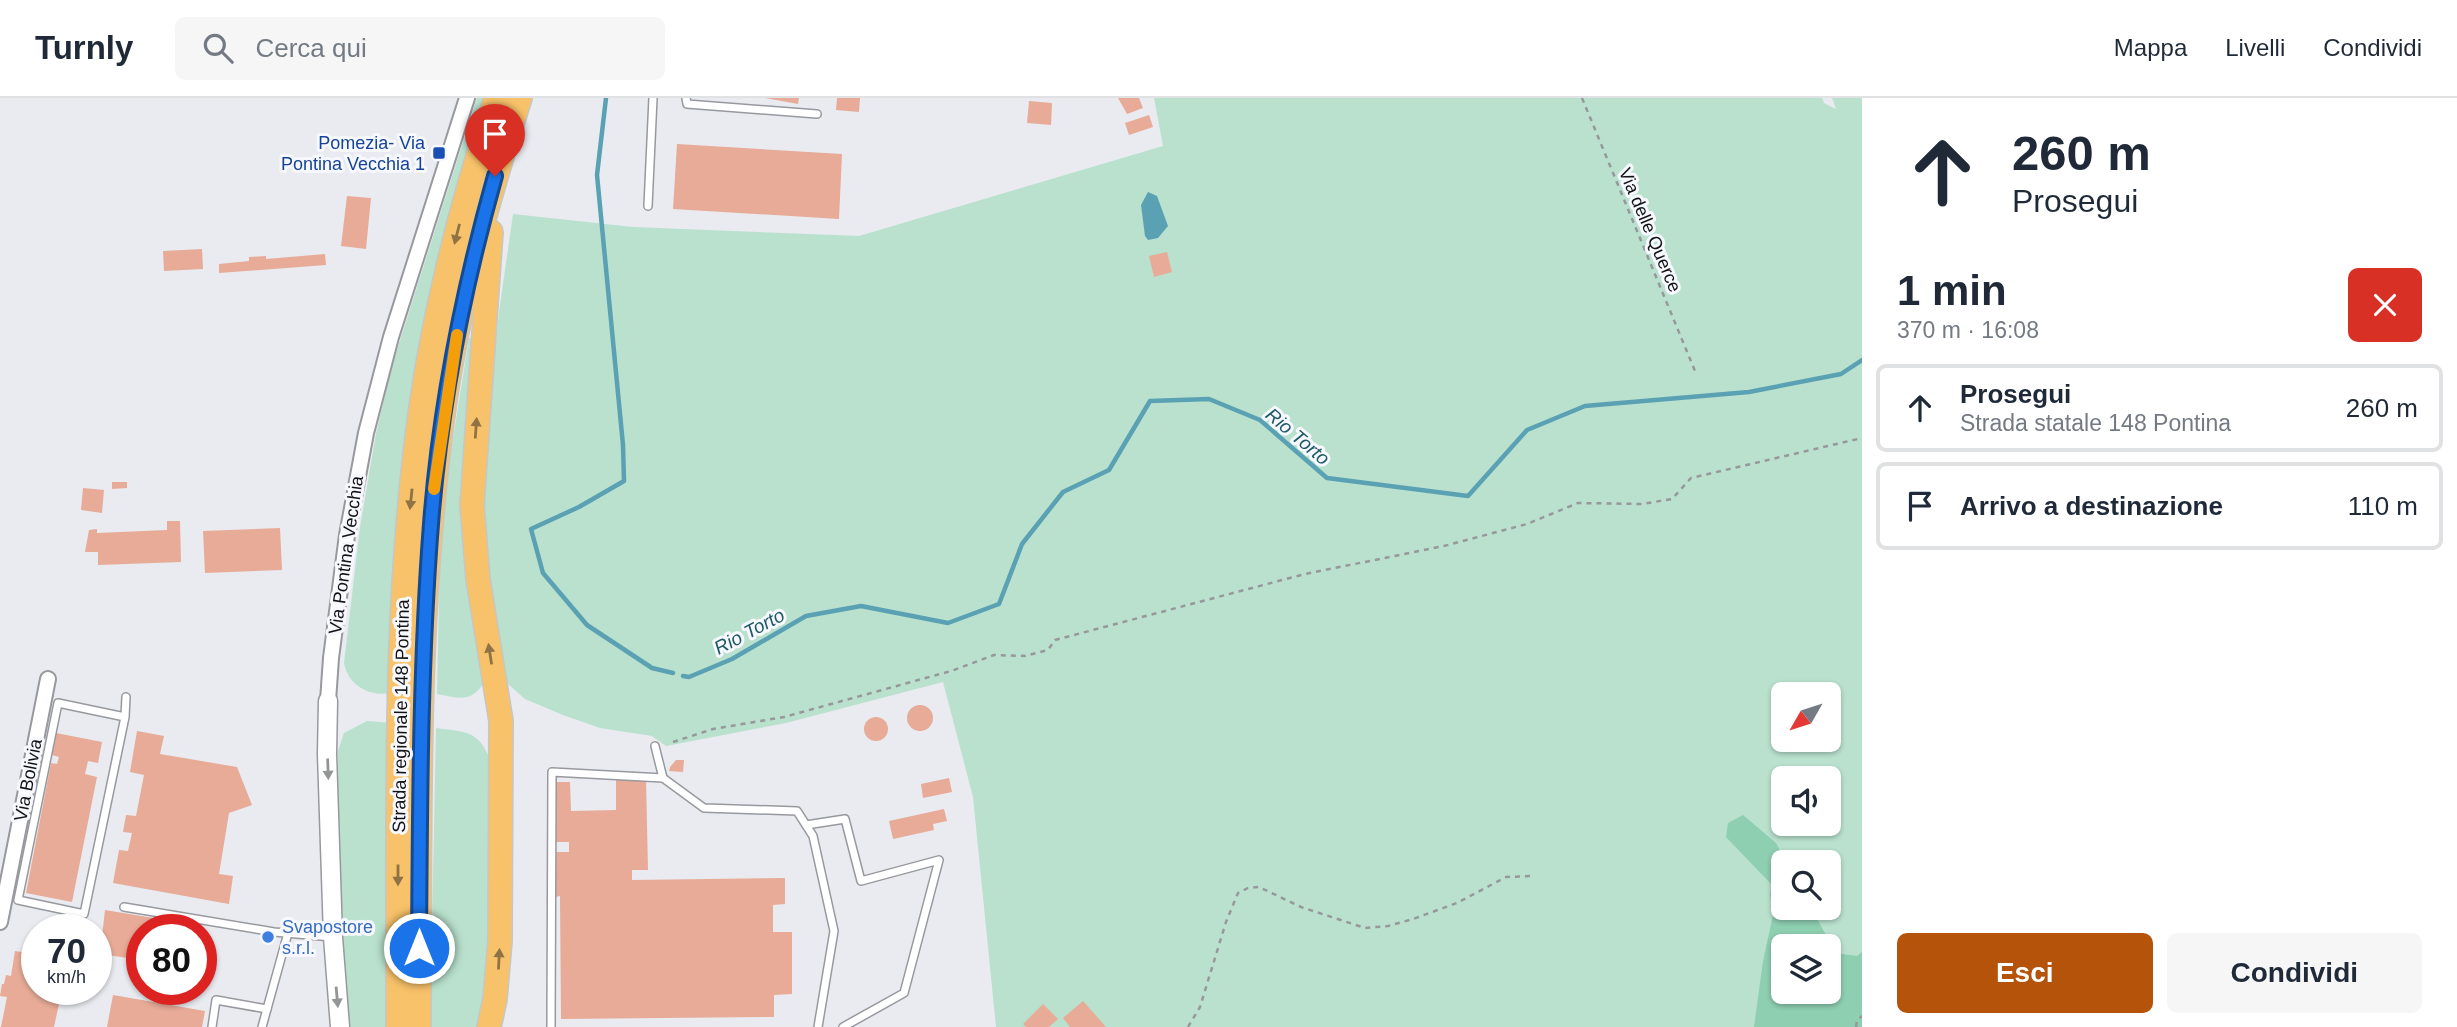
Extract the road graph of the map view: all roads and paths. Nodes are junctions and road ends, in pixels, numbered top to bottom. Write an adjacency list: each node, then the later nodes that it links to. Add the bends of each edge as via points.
1 (467, 98): 14 (street, Via Pontina Vecchia, via 366,433 345,545)
2 (496, 98): 16 (highway, Strada regionale 148 Pontina, one-way to 16, via 463,206 421,407 404,576)
3 (520, 98): 8 (highway)
4 (653, 98): 9 (lane)
5 (686, 98): 7 (lane, via 687,104)
6 (1582, 98): 10 (path, Via delle Querce)
7 (817, 114)
8 (495, 176): 16 (highway, Strada regionale 148 Pontina, via 468,281 445,406); 33 (highway, one-way to 8, via 500,941 501,721 478,579 472,505)
9 (648, 206)
10 (1695, 371)
11 (1862, 438): 17 (path, via 1691,478 1672,499 1642,504 1578,503 1527,524 1444,546 1305,574 1055,640 1048,650 1025,656 994,655 784,718 713,729)
12 (48, 679): 23 (street, Via Bolivia)
13 (126, 697): 15 (lane)
14 (328, 701): 25 (street, Via Pontina Vecchia, one-way to 25)
15 (125, 717): 15 (lane, via 84,914 18,900 58,703)
16 (410, 735): 31 (highway, Strada regionale 148 Pontina, one-way to 31); 32 (highway, Strada regionale 148 Pontina)
17 (673, 742)
18 (655, 746): 19 (lane)
19 (663, 778): 20 (lane, via 704,808 797,811); 34 (lane, via 552,772)
20 (806, 825): 35 (lane, via 813,836 834,931); 36 (lane, via 845,819 861,881 939,860 904,993)
21 (1530, 876): 37 (path, via 1506,877 1446,907 1388,926 1365,928 1301,907 1259,887 1248,888 1238,893 1200,1007)
22 (124, 907): 24 (lane)
23 (0, 922)
24 (288, 933): 25 (lane); 26 (lane)
25 (333, 937): 30 (street, Via Pontina Vecchia, one-way to 30)
26 (267, 1009): 28 (lane, via 216,1000); 29 (lane)
27 (1862, 1016): 38 (path)
28 (212, 1027)
29 (262, 1027)
30 (340, 1027)
31 (398, 1027)
32 (419, 1027)
33 (489, 1027)
34 (551, 1027)
35 (818, 1027)
36 (843, 1027)
37 (1188, 1027)
38 (1856, 1027)

